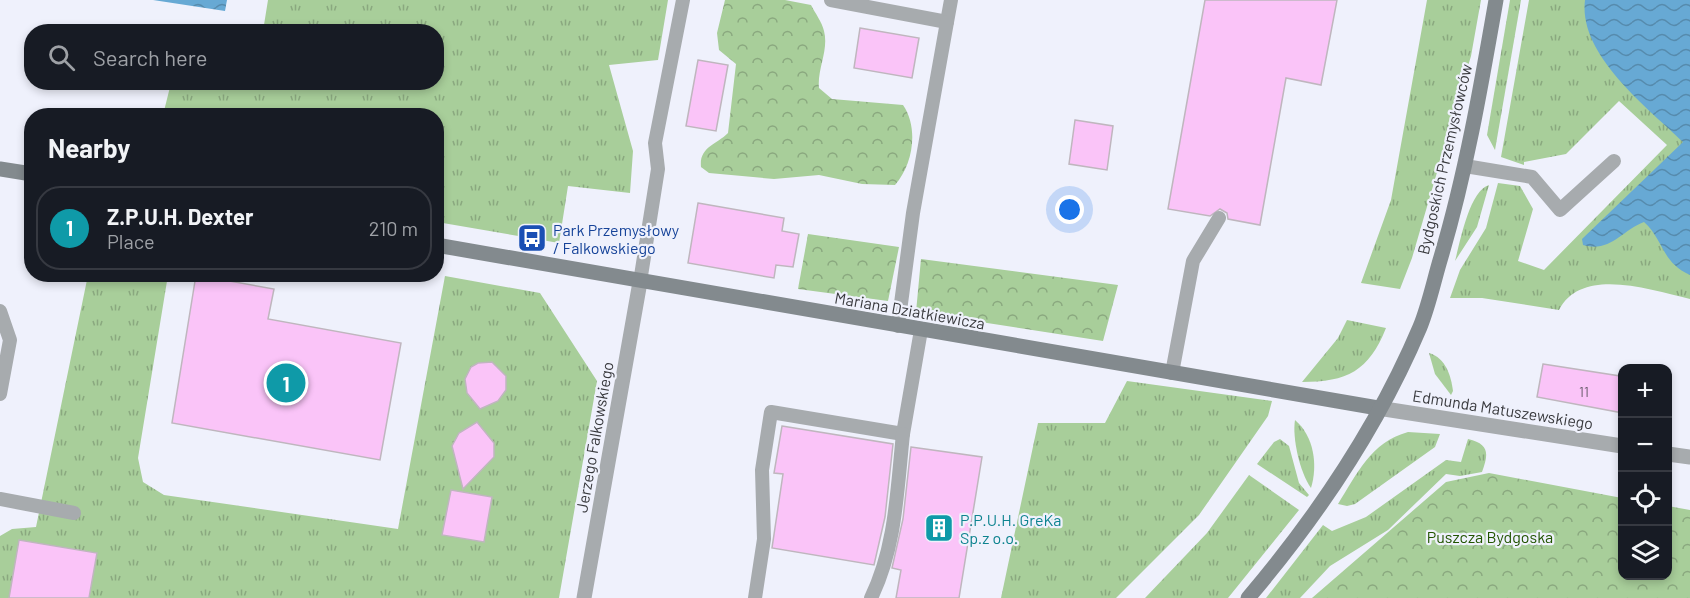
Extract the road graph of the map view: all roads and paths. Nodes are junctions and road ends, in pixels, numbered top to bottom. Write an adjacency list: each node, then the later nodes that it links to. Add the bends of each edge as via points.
1 (683, 0): 12 (lane, via 655,143 658,169)
2 (831, 0): 5 (lane)
3 (951, 0): 5 (lane)
4 (1496, 0): 7 (street, Bydgoskich Przemysłowców)
5 (946, 22): 14 (lane)
6 (1614, 161): 7 (lane, via 1560,210 1533,177)
7 (1465, 166): 18 (street, Bydgoskich Przemysłowców, via 1420,325)
8 (0, 169): 9 (street)
9 (24, 173)
10 (1219, 218): 16 (lane, via 1193,261)
11 (444, 246): 12 (street, Mariana Dziatkiewicza)
12 (639, 282): 14 (street, Mariana Dziatkiewicza); 25 (street, Jerzego Falkowskiego)
13 (0, 311): 17 (lane, via 10,340)
14 (898, 326): 15 (street, Mariana Dziatkiewicza)
15 (921, 330): 16 (street, Mariana Dziatkiewicza); 19 (lane)
16 (1172, 373): 18 (street, Mariana Dziatkiewicza)
17 (0, 394)
18 (1378, 408): 20 (street, Edmunda Matuszewskiego); 28 (street, Bydgoskich Przemysłowców, via 1307,525)
19 (903, 434): 26 (lane, via 771,412 762,470 764,538); 27 (lane, via 893,528 883,573)
20 (1618, 445)
21 (1672, 454): 22 (street)
22 (1690, 457)
23 (0, 499): 24 (lane)
24 (74, 513)
25 (584, 598)
26 (755, 598)
27 (871, 598)
28 (1248, 598)

